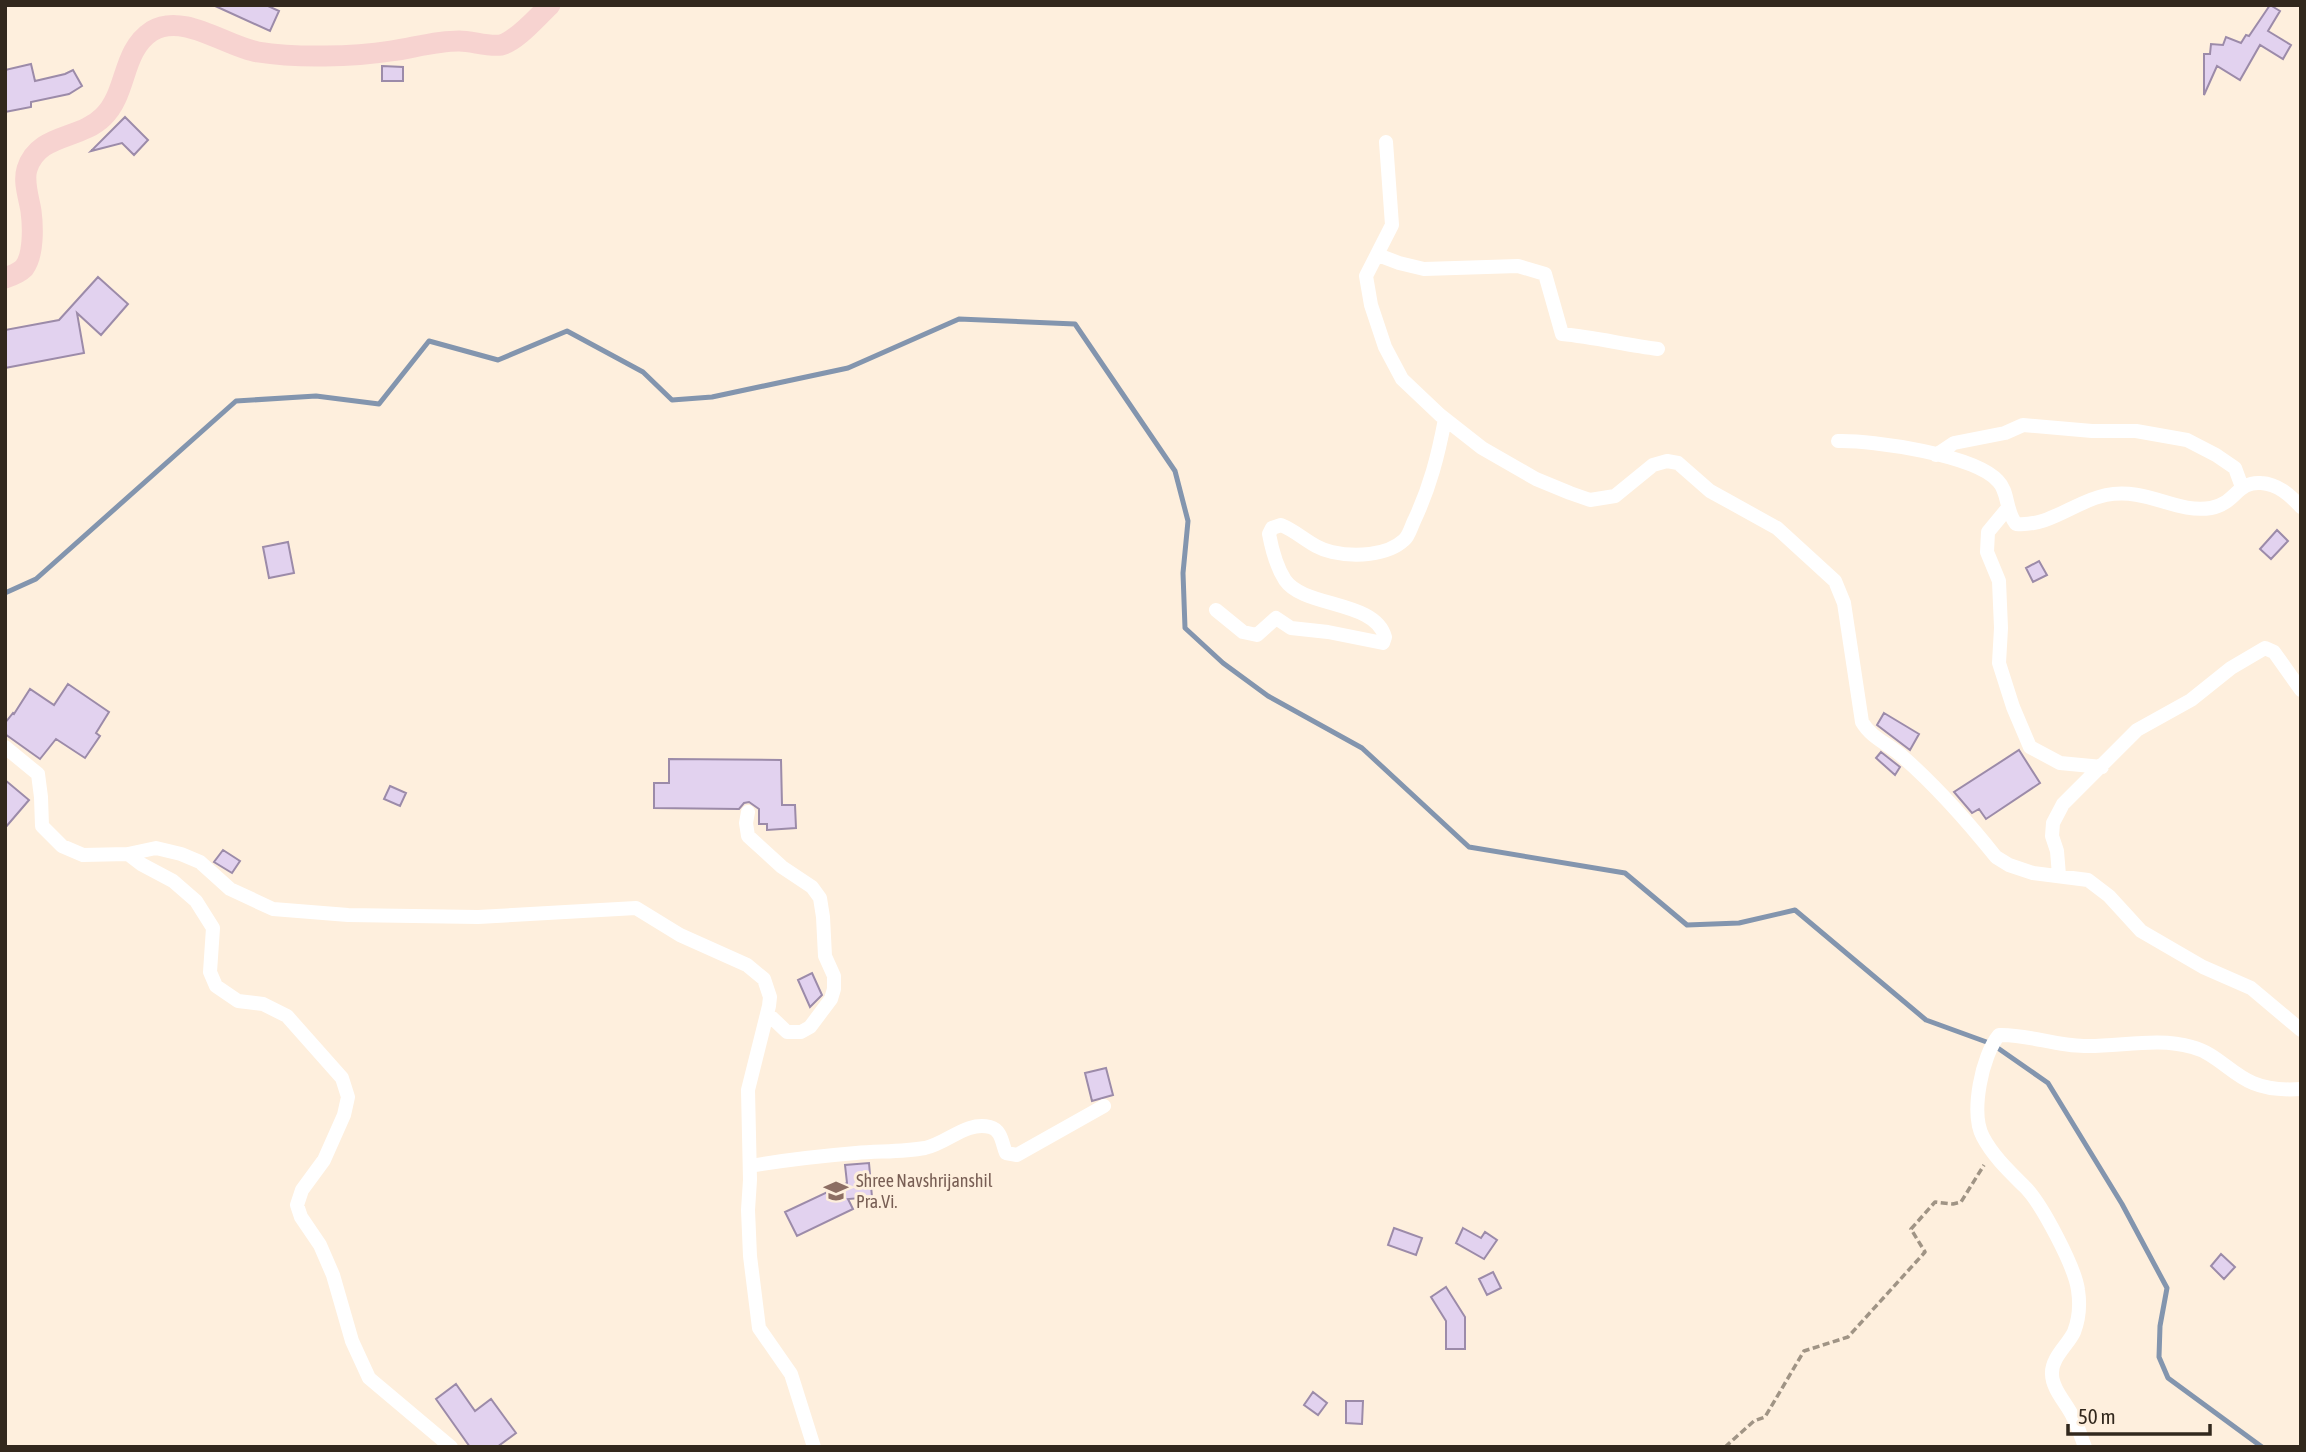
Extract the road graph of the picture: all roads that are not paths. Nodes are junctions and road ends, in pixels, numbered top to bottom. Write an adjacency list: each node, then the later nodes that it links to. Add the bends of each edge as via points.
1 (550, 5): 4 (street, via 516,38 500,45 459,41 370,54 257,52 183,26 158,28 132,52 113,105 102,119 44,145 32,158 26,171 30,253 24,268)
2 (1386, 142): 3 (street, via 1392,225)
3 (1378, 255): 5 (street, via 1424,269 1518,266 1545,274 1562,334); 6 (street, via 1366,276 1385,347 1402,379)
4 (5, 278)
5 (1658, 349)
6 (1445, 419): 12 (street, via 1436,467 1422,505 1405,539 1389,550 1333,552 1280,525 1269,534 1286,582 1306,596 1338,604 1379,623 1383,643 1292,628 1276,618 1257,635 1243,632); 18 (street, via 1482,448 1536,479 1590,499 1615,496 1653,465 1678,463 1710,491 1777,528 1835,582 1844,603 1868,732 1901,754 1996,858 2034,873)
7 (1838, 442): 8 (street, via 1863,441)
8 (1936, 455): 9 (street, via 1954,443 2023,425 2136,431 2188,440 2235,468); 11 (street, via 1979,466 1996,478 2004,488)
9 (2242, 487): 10 (street, via 2273,485); 11 (street, via 2227,503 2210,509 2129,492 2089,500 2037,523 2016,524)
10 (2301, 507)
11 (2007, 509): 15 (street, via 1988,532 1987,552 1999,581 1999,663 2013,707 2030,747 2060,763)
12 (1216, 610)
13 (2301, 690): 15 (street, via 2284,663 2265,648 2191,700 2137,730)
14 (5, 747): 17 (street, via 38,774 42,826 62,846 83,855)
15 (2102, 767): 18 (street, via 2063,804 2053,822)
16 (748, 812): 19 (street, via 748,836 820,898 825,956 834,976 831,999 802,1032 787,1032)
17 (128, 853): 19 (street, via 156,848 181,854 200,862 230,890 273,909 478,917 636,908 680,935 747,965 764,979 770,997); 24 (street, via 196,901 213,928 210,972 216,986 238,1001 263,1004 287,1016 342,1078 348,1097 344,1115 297,1205 333,1275 352,1341 369,1378)
18 (2059, 875): 20 (street, via 2088,880 2141,931 2251,988)
19 (768, 1014): 23 (street, via 748,1090)
20 (2301, 1030)
21 (2301, 1089): 26 (street, via 2252,1083 2193,1047 2149,1042 2061,1045 1999,1035 1992,1044 1977,1102 1982,1135 2042,1210 2078,1288 2073,1333 2051,1373)
22 (1104, 1106): 23 (street, via 1017,1155 1006,1153 992,1127 982,1127 958,1132 926,1148)
23 (750, 1166): 25 (street, via 750,1256 759,1328 791,1374)
24 (452, 1447)
25 (814, 1447)
26 (2085, 1447)

